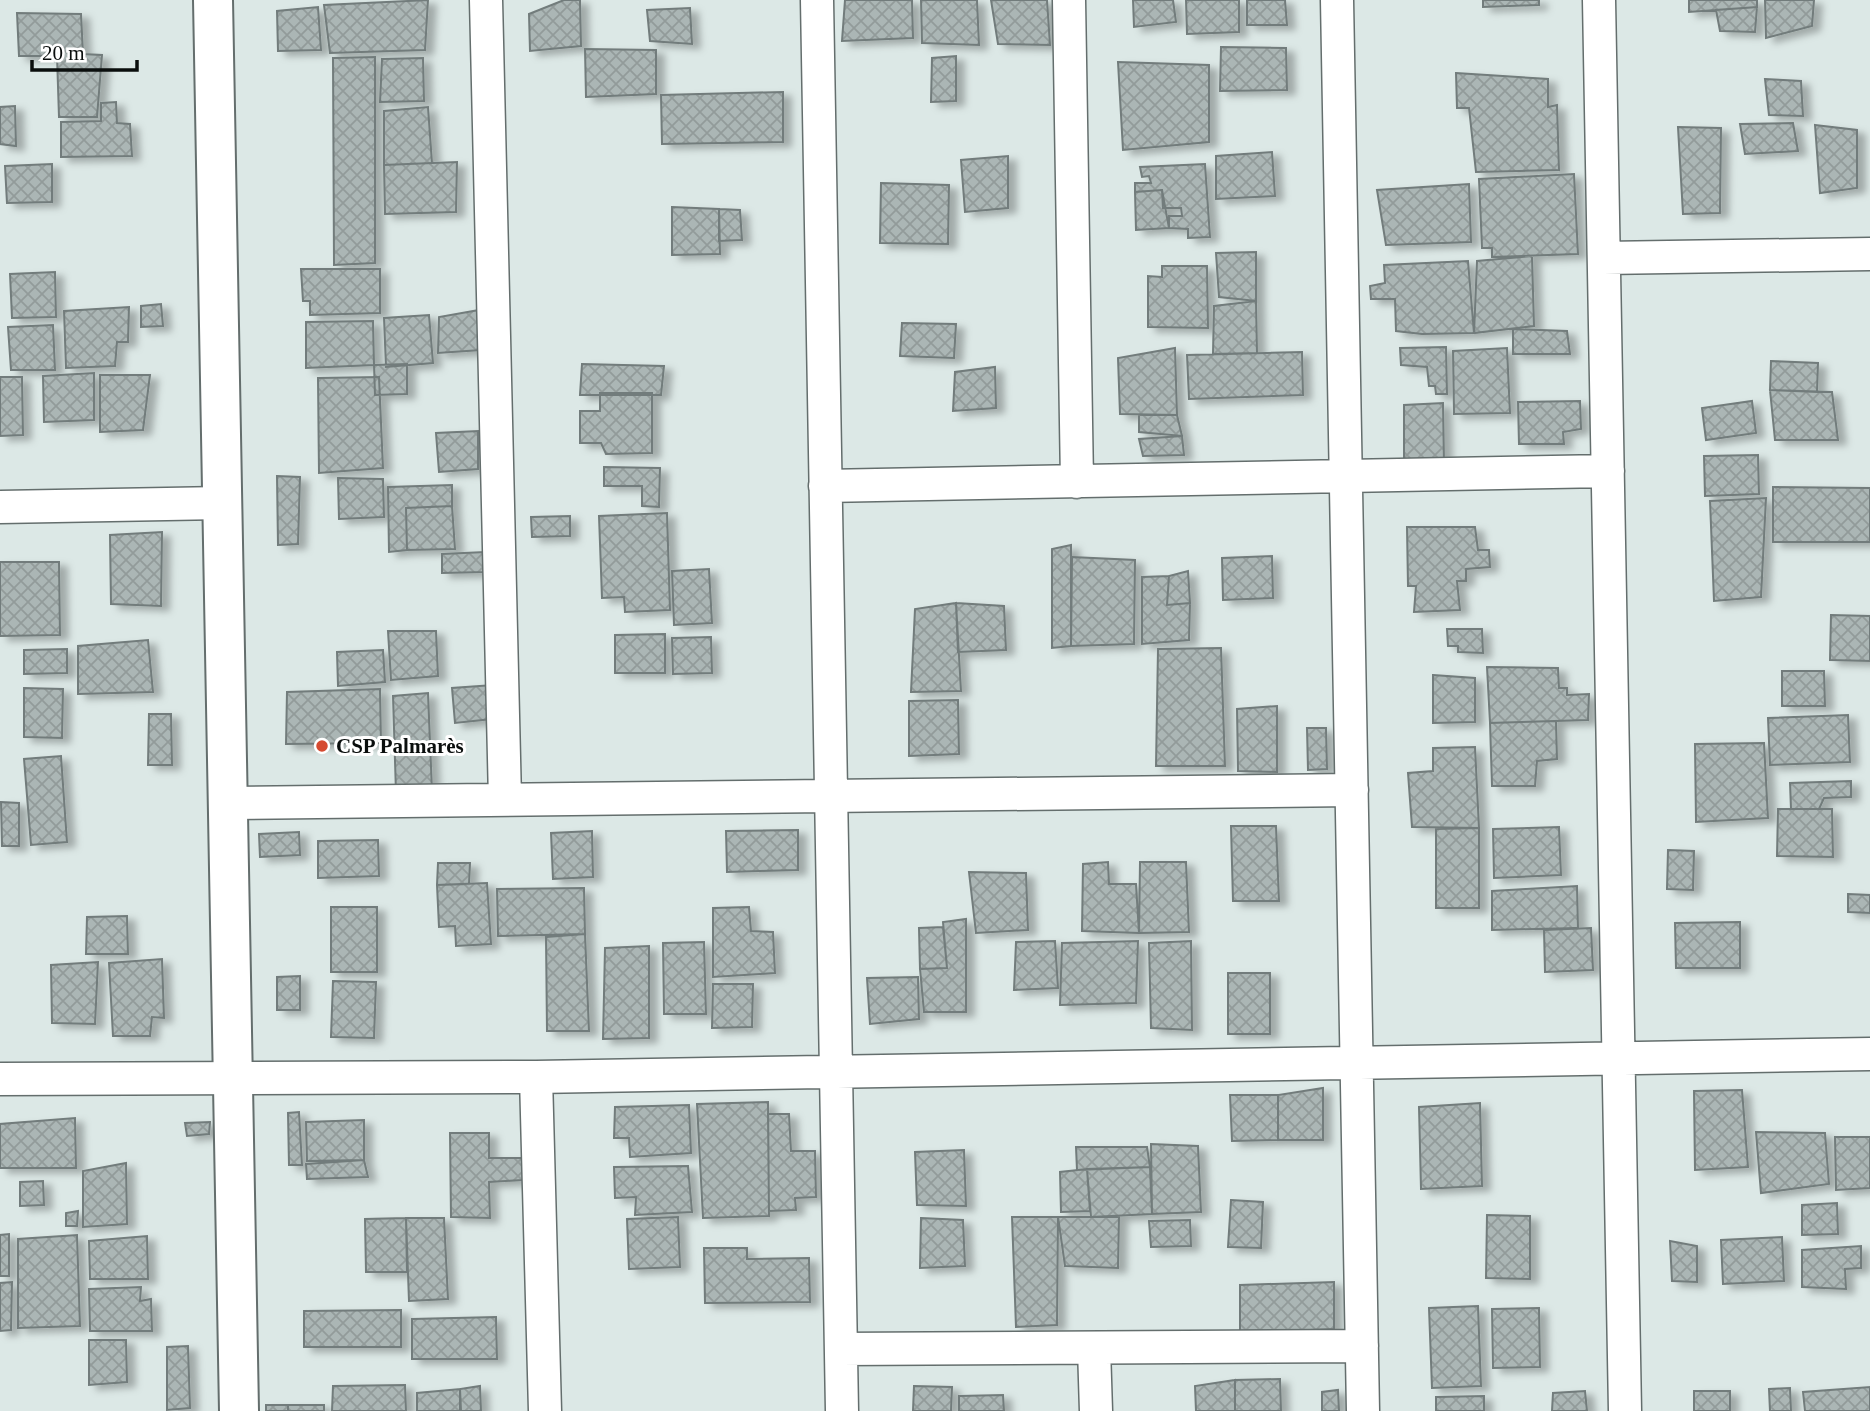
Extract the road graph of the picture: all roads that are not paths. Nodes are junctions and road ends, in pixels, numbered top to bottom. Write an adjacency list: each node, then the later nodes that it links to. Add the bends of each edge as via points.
1 (213, 0): 13 (street)
2 (486, 0): 17 (street)
3 (817, 0): 12 (street)
4 (1069, 0): 11 (street)
5 (1337, 0): 10 (street)
6 (1599, 0): 8 (street)
7 (1870, 254): 8 (street)
8 (1604, 258): 9 (street)
9 (1608, 471): 10 (street); 20 (street)
10 (1346, 478): 11 (street); 15 (street)
11 (1077, 482): 12 (street)
12 (825, 486): 16 (street)
13 (222, 503): 14 (street); 18 (street)
14 (0, 507)
15 (1352, 790): 16 (street); 21 (street)
16 (831, 796): 17 (street); 22 (street)
17 (505, 800): 18 (street)
18 (227, 803): 23 (street)
19 (1870, 1055): 20 (street)
20 (1618, 1058): 21 (street); 34 (street)
21 (1357, 1063): 22 (street); 26 (street)
22 (836, 1072): 24 (street); 28 (street)
23 (233, 1077): 24 (street); 25 (street); 29 (street)
24 (536, 1077): 30 (street)
25 (0, 1079)
26 (1362, 1346): 27 (street); 33 (street)
27 (1094, 1348): 28 (street); 32 (street)
28 (841, 1349): 31 (street)
29 (239, 1411)
30 (545, 1411)
31 (842, 1411)
32 (1096, 1411)
33 (1363, 1411)
34 (1625, 1411)

